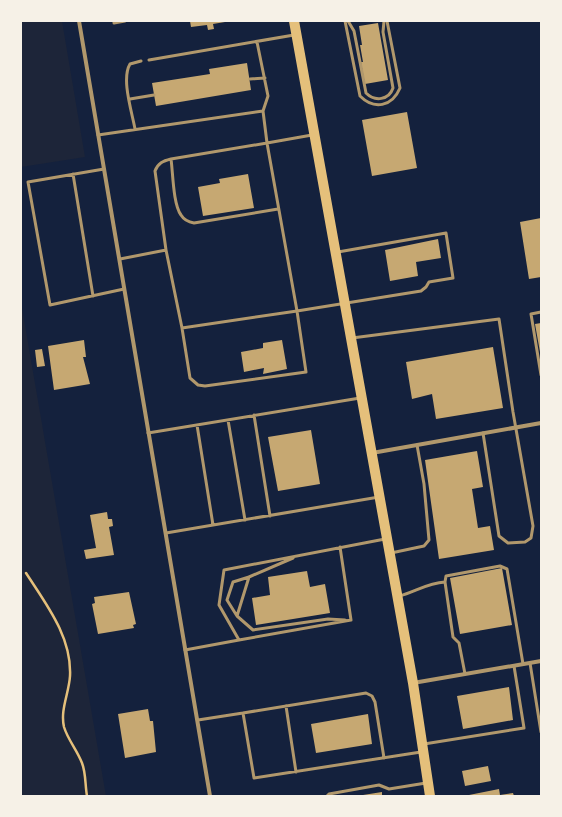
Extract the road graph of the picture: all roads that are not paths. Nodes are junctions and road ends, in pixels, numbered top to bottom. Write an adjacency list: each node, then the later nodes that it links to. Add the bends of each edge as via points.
1 (79, 21): 18 (street)
2 (114, 21): 3 (lane)
3 (125, 21)
4 (294, 21): 8 (main road)
5 (347, 21): 6 (lane, via 354,31 366,93 376,99 385,97 394,88 383,32); 7 (lane, via 360,96 370,104 376,105 394,99 400,88)
6 (384, 21)
7 (387, 21)
8 (296, 35): 9 (lane); 19 (main road)
9 (257, 42): 10 (lane); 12 (lane)
10 (149, 60)
11 (141, 61): 15 (lane, via 130,64 126,70)
12 (265, 78): 13 (lane); 16 (lane, via 268,96)
13 (250, 79)
14 (154, 95): 15 (lane)
15 (130, 99): 17 (lane)
16 (263, 111): 17 (lane); 20 (lane)
17 (135, 129): 18 (lane)
18 (98, 135): 22 (street)
19 (314, 135): 20 (lane); 26 (main road)
20 (267, 143): 21 (lane); 24 (lane)
21 (171, 159): 24 (lane, via 177,207 186,221 194,224); 25 (lane, via 163,161 155,171)
22 (104, 169): 23 (lane); 27 (street)
23 (73, 174): 29 (lane); 29 (lane, via 28,182 50,305)
24 (278, 209): 31 (lane)
25 (166, 250): 27 (lane); 33 (lane)
26 (335, 252): 30 (main road); 30 (lane, via 446,233 453,278 429,282 421,291)
27 (120, 259): 28 (street)
28 (124, 289): 29 (lane); 42 (street)
29 (93, 296)
30 (344, 303): 31 (lane); 34 (main road)
31 (297, 311): 33 (lane); 33 (lane, via 306,372 198,385 190,378)
32 (541, 312): 35 (lane, via 531,314)
33 (182, 328)
34 (350, 338): 36 (main road); 41 (lane, via 499,319)
35 (541, 375)
36 (361, 398): 37 (lane); 45 (main road)
37 (254, 416): 38 (lane); 47 (lane)
38 (228, 420): 40 (lane); 48 (lane)
39 (541, 423): 41 (street)
40 (197, 425): 42 (lane); 49 (lane)
41 (517, 427): 43 (street); 43 (lane, via 533,526 531,538 525,542 508,543 500,536)
42 (148, 433): 50 (street)
43 (483, 433): 44 (street)
44 (417, 445): 45 (street); 53 (lane, via 424,484 429,540 424,546)
45 (371, 453): 46 (main road)
46 (379, 497): 47 (lane); 51 (main road)
47 (270, 516): 48 (lane)
48 (245, 520): 49 (lane)
49 (213, 525): 50 (lane)
50 (166, 533): 61 (street)
51 (387, 538): 52 (lane); 53 (main road)
52 (340, 548): 54 (lane); 59 (lane)
53 (389, 553): 57 (main road)
54 (300, 555): 55 (lane); 60 (lane, via 224,570 219,605)
55 (249, 576): 58 (lane); 58 (lane, via 233,582 227,600)
56 (445, 582): 57 (lane, via 431,583); 64 (lane, via 446,576 500,566 507,569); 66 (lane, via 454,637 459,643)
57 (397, 597): 67 (main road)
58 (237, 616): 59 (lane, via 253,630 328,619)
59 (351, 620): 60 (lane)
60 (240, 640): 61 (lane)
61 (185, 650): 70 (street)
62 (541, 661): 63 (street)
63 (530, 663): 64 (street); 71 (lane)
64 (523, 664): 65 (street)
65 (514, 666): 66 (street); 72 (lane, via 524,728)
66 (465, 674): 67 (street)
67 (413, 683): 72 (main road)
68 (286, 706): 69 (lane); 73 (lane, via 366,693 372,696); 74 (lane)
69 (243, 713): 70 (lane); 74 (lane, via 254,778)
70 (198, 720): 76 (street)
71 (541, 732)
72 (422, 748): 73 (lane); 75 (main road)
73 (384, 758): 74 (lane)
74 (296, 772)
75 (428, 782): 77 (lane, via 389,789 379,785); 78 (main road)
76 (210, 796)
77 (327, 796)
78 (430, 796)

